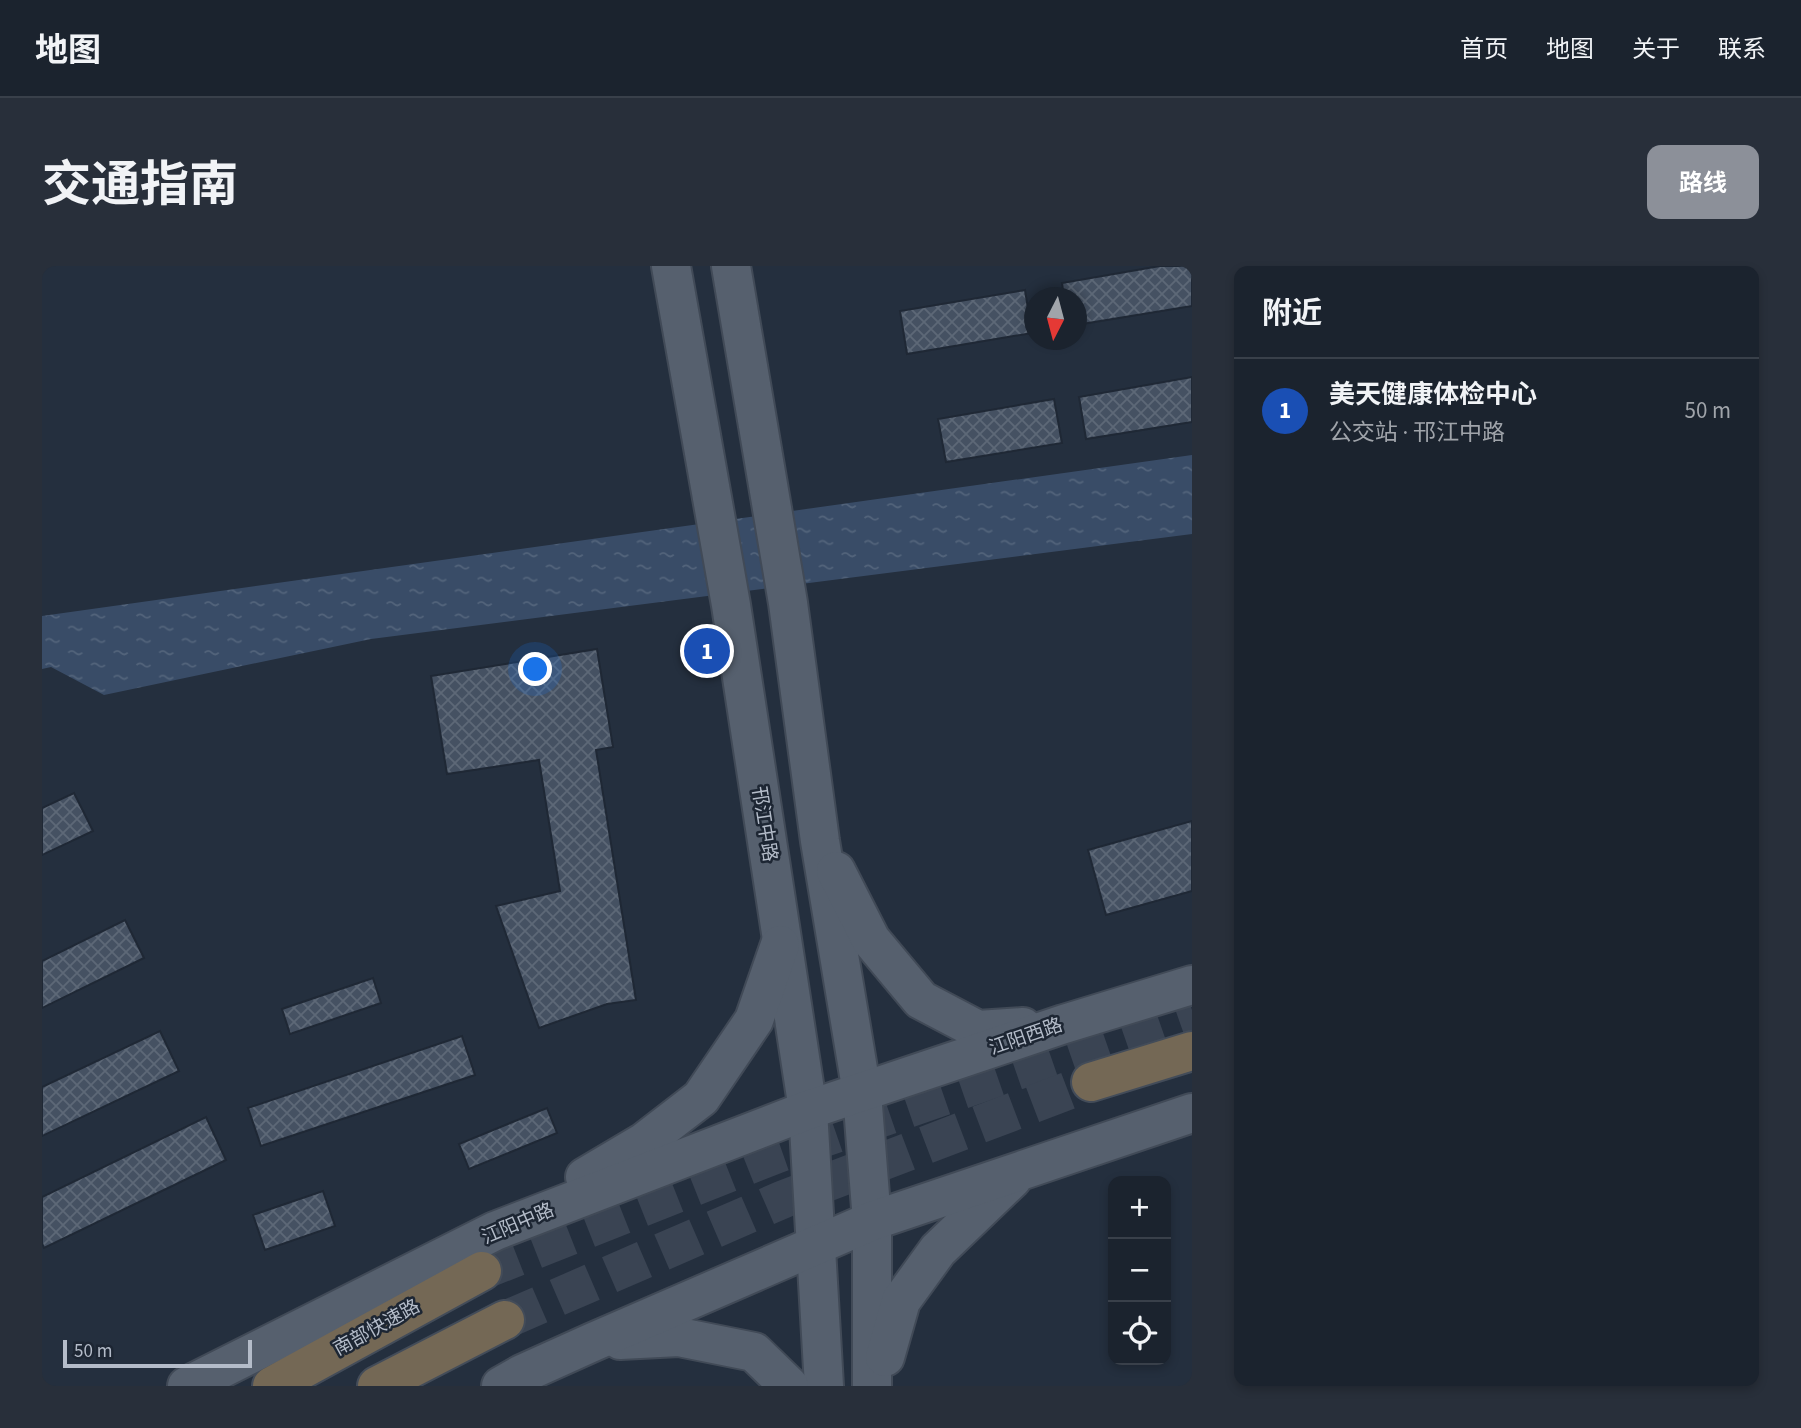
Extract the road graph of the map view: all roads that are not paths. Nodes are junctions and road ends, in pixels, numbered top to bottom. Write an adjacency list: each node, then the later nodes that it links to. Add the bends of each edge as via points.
1 (671, 266): 4 (main road, 邗江中路, via 731,605)
2 (730, 266): 3 (main road, via 788,603)
3 (820, 841): 6 (main road, via 871,940 921,1000 978,1030); 9 (main road)
4 (782, 940): 10 (main road, 邗江中路); 14 (main road, via 754,1020 701,1098 644,1142)
5 (1192, 985): 6 (main road, 江阳西路)
6 (1064, 1024): 9 (main road, 江阳西路)
7 (1192, 1051): 8 (highway)
8 (1091, 1082)
9 (862, 1093): 10 (main road, 江阳中路); 13 (main road)
10 (808, 1110): 14 (main road, 江阳中路); 15 (main road, 邗江中路)
11 (1192, 1113): 12 (main road)
12 (1018, 1173): 13 (main road); 25 (main road, via 939,1250 901,1301)
13 (872, 1221): 15 (main road); 25 (main road)
14 (495, 1231): 19 (main road, 江阳中路)
15 (814, 1246): 18 (main road); 24 (main road, 邗江中路)
16 (482, 1271): 20 (highway, 南部快速路)
17 (505, 1320): 21 (highway)
18 (593, 1342): 22 (main road); 23 (main road, via 679,1337 754,1352)
19 (187, 1386)
20 (272, 1386)
21 (377, 1386)
22 (501, 1386)
23 (789, 1386)
24 (824, 1386)
25 (875, 1386)

